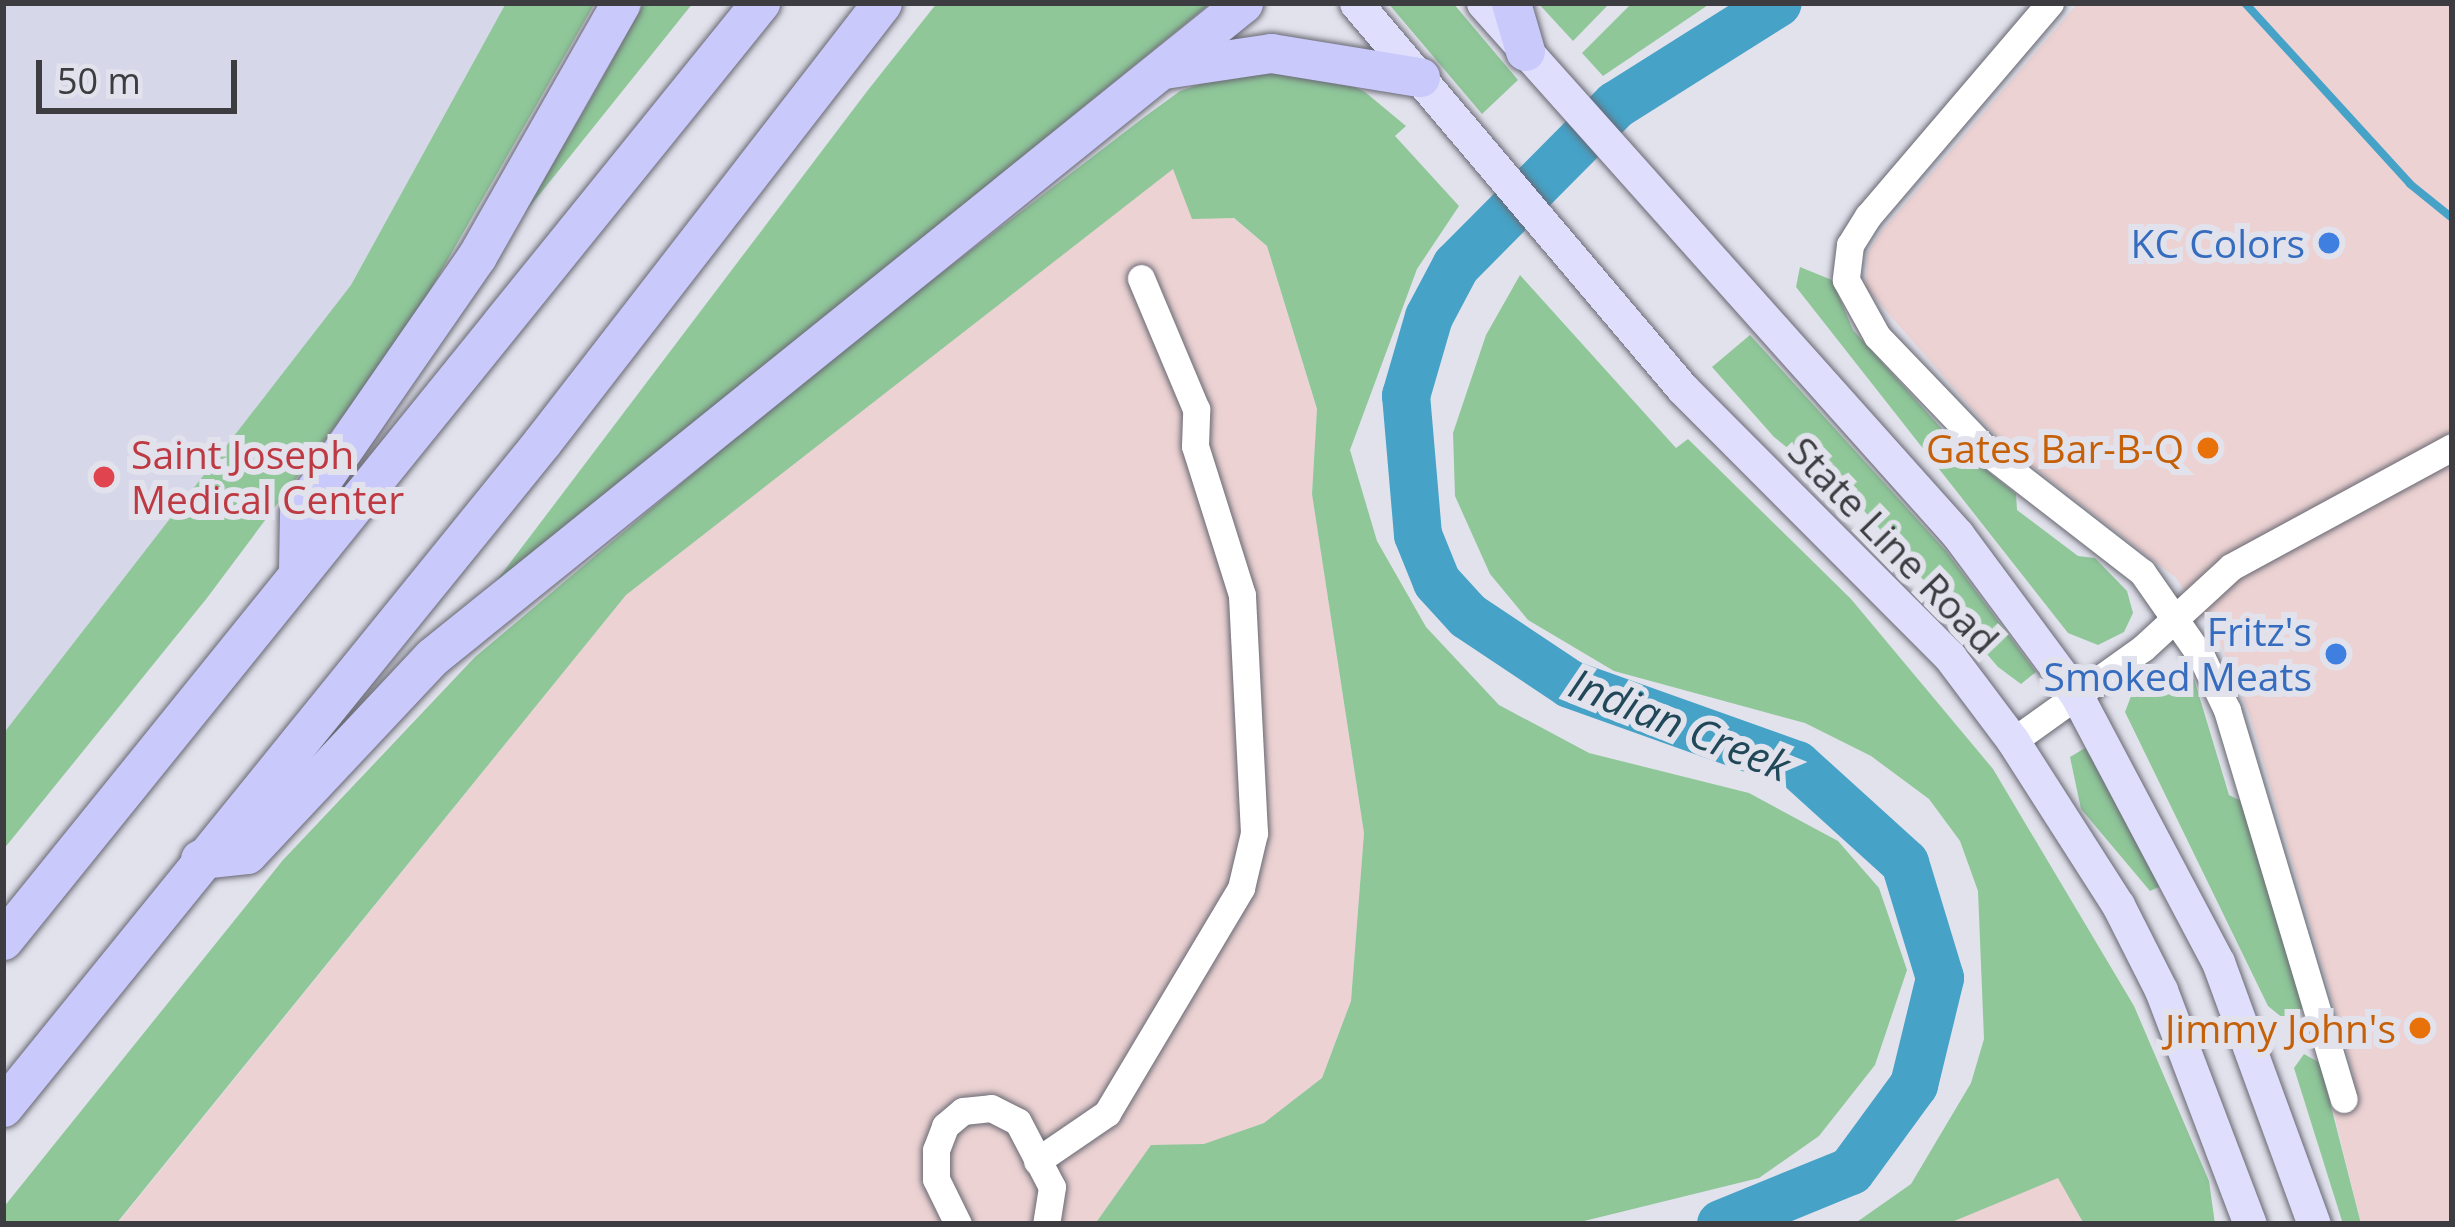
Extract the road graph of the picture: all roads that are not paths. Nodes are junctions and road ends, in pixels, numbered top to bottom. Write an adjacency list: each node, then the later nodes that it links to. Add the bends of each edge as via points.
1 (622, 3): 14 (highway, via 477,256 299,512)
2 (760, 3): 14 (highway)
3 (882, 3): 18 (highway, via 514,478)
4 (1243, 3): 10 (highway)
5 (1356, 3): 11 (main road, State Line Road)
6 (1483, 3): 9 (main road, State Line Road)
7 (1510, 3): 9 (highway)
8 (2050, 3): 15 (street, via 1868,217 1850,244 1846,280 1877,336 1991,454 2142,572)
9 (1525, 51): 16 (main road, State Line Road, via 1958,536)
10 (1159, 70): 11 (highway, via 1271,53); 18 (highway, via 432,657 247,854)
11 (1420, 76): 17 (main road, State Line Road, via 1682,388 1950,657)
12 (1142, 278): 22 (street, via 1196,409 1195,446 1242,595 1254,833 1241,888 1107,1113)
13 (2452, 447): 15 (street, via 2231,567)
14 (298, 571): 19 (highway)
15 (2175, 618): 16 (street); 20 (street, via 2228,710)
16 (2078, 696): 17 (street); 26 (main road, State Line Road, via 2218,962)
17 (2013, 741): 25 (main road, State Line Road, via 2118,905 2161,990)
18 (200, 859): 21 (highway)
19 (3, 940)
20 (2344, 1099)
21 (3, 1107)
22 (1037, 1161): 23 (street, via 1018,1122 991,1108 963,1111 945,1126 936,1150 936,1179); 24 (street, via 1052,1187)
23 (958, 1224)
24 (1046, 1224)
25 (2250, 1224)
26 (2314, 1224)

